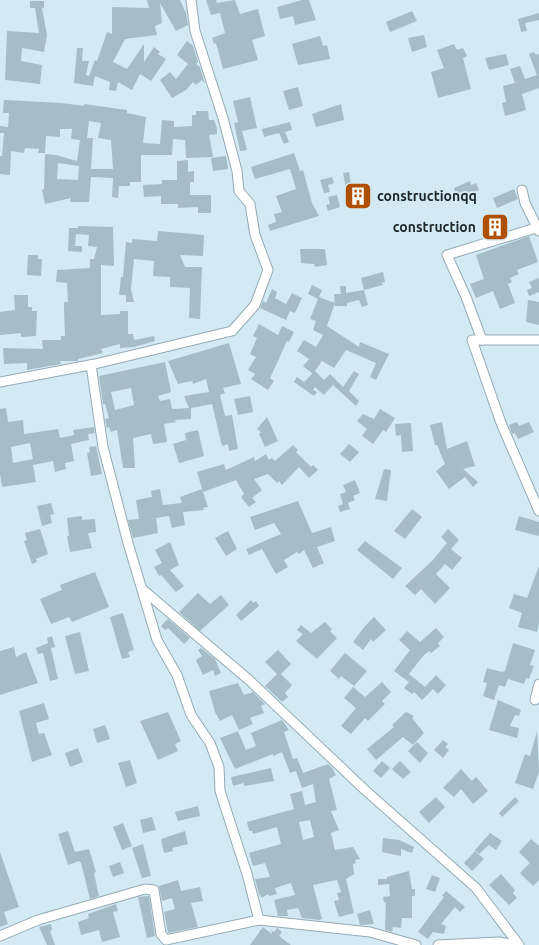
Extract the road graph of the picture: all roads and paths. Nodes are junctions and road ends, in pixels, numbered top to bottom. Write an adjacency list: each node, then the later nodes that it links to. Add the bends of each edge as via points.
1 (191, 0): 6 (street, via 195,31 223,118 239,191 250,204 255,235 268,270 255,305 232,331)
2 (522, 190): 3 (street, via 524,203)
3 (538, 229): 4 (street, via 447,255)
4 (482, 340): 5 (street); 8 (street, via 472,340 501,423)
5 (539, 340)
6 (91, 365): 7 (street); 9 (street, via 103,447)
7 (0, 382)
8 (539, 511)
9 (142, 589): 12 (street, via 157,640 177,675 191,716 210,743 219,767 220,791); 18 (street, via 249,680 365,790 476,888)
10 (539, 684): 11 (street)
11 (534, 700)
12 (259, 920): 13 (street, via 166,940 161,934 154,890 145,889 38,920); 15 (street, via 370,932)
13 (0, 936)
14 (472, 944): 16 (street); 17 (street, via 499,942)
15 (416, 945)
16 (438, 945)
17 (515, 945)
18 (519, 945)

